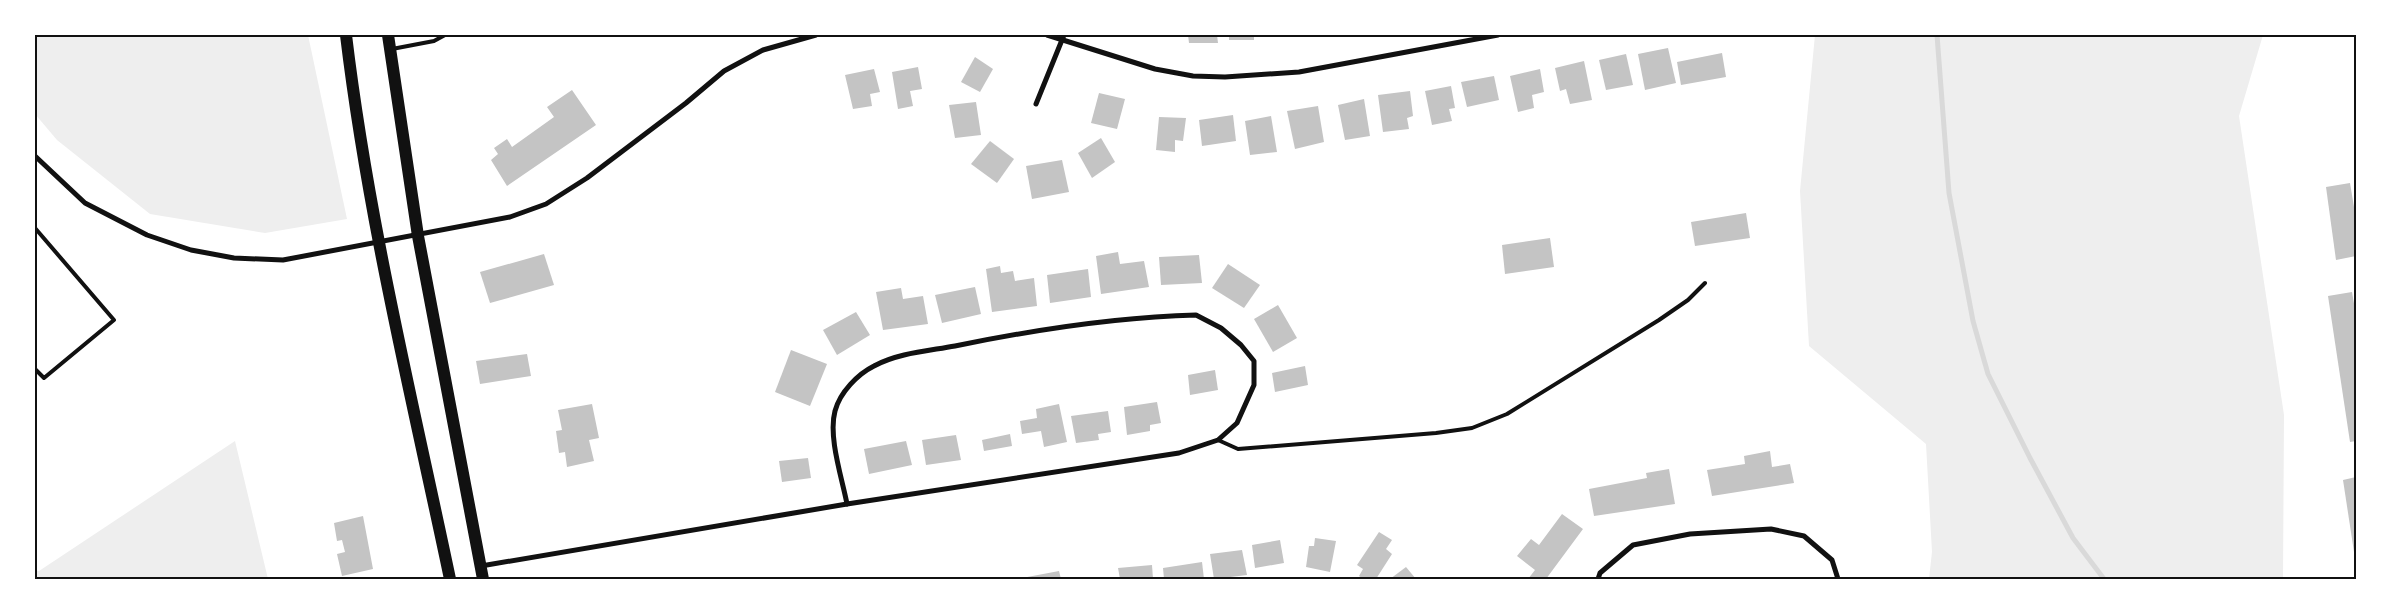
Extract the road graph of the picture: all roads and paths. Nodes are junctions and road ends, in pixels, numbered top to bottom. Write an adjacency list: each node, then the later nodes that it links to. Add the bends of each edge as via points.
1 (346, 35): 13 (main road)
2 (388, 35): 8 (main road)
3 (445, 35): 8 (lane, via 434,41)
4 (816, 35): 12 (street, via 763,50 724,70 610,161 546,204 510,217)
5 (1048, 35): 7 (street)
6 (1498, 35): 7 (street, via 1299,72 1225,77 1193,76 1155,69)
7 (1063, 37): 9 (street)
8 (390, 49): 12 (main road)
9 (1036, 104)
10 (35, 156): 13 (street, via 85,203 147,235 191,250 234,258 283,260)
11 (35, 228): 15 (lane, via 114,320 44,378)
12 (418, 236): 13 (street); 18 (main road)
13 (378, 243): 19 (main road)
14 (1705, 283): 16 (lane, via 1688,300 1659,320 1507,414 1472,428 1238,449)
15 (35, 369)
16 (1218, 440): 17 (street, via 1179,453); 17 (street, via 1237,423 1254,385 1254,361 1221,328 1196,315 1011,335 892,358 872,366 851,382 835,410 834,440)
17 (847, 504): 18 (street)
18 (482, 573)
19 (450, 579)
20 (1598, 579): 21 (street, via 1600,573 1633,545 1690,534 1771,528 1804,536 1832,560)
21 (1838, 579)

